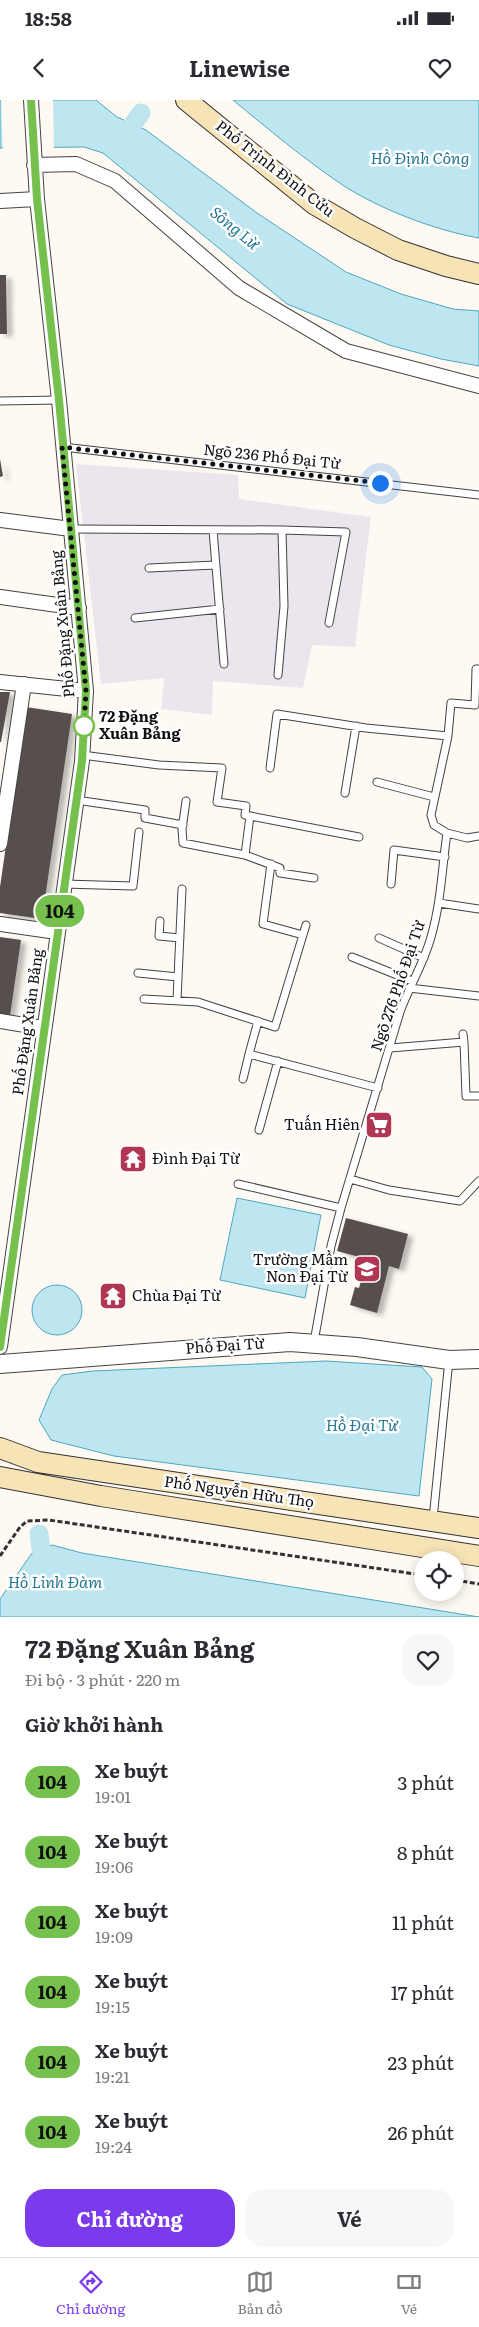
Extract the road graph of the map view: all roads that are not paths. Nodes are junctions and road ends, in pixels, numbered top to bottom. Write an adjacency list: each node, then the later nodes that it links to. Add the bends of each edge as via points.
1 (31, 100): 3 (street, Phố Đặng Xuân Bảng)
2 (186, 100): 6 (main road, Phố Trịnh Đình Cửu, via 314,204 354,228 398,250)
3 (33, 159): 4 (street, Phố Đặng Xuân Bảng); 7 (street, via 76,164 114,181 239,288 346,351)
4 (37, 199): 5 (street); 8 (street, Phố Đặng Xuân Bảng)
5 (0, 201)
6 (479, 274)
7 (479, 386)
8 (59, 400): 9 (lane); 10 (street, Phố Đặng Xuân Bảng)
9 (0, 401)
10 (62, 447): 11 (lane, Ngõ 236 Phố Đại Từ); 13 (street, Phố Đặng Xuân Bảng)
11 (479, 495)
12 (0, 520): 13 (street)
13 (71, 529): 14 (lane); 19 (street, Phố Đặng Xuân Bảng)
14 (214, 530): 15 (lane); 16 (lane)
15 (282, 530): 22 (lane, via 346,532); 25 (lane, via 284,606)
16 (216, 564): 17 (lane); 20 (lane)
17 (148, 568)
18 (0, 597): 19 (street)
19 (79, 608): 28 (street, Phố Đặng Xuân Bảng)
20 (220, 609): 21 (lane); 23 (lane)
21 (135, 618)
22 (329, 623)
23 (224, 664)
24 (479, 669): 30 (lane, via 476,669 475,704 451,703)
25 (278, 675)
26 (0, 682): 27 (street)
27 (24, 684): 28 (street); 33 (street)
28 (86, 691): 31 (street, Phố Đặng Xuân Bảng)
29 (356, 726): 30 (lane); 32 (lane, via 277,714); 35 (lane)
30 (448, 736): 36 (lane)
31 (82, 755): 37 (street, Phố Đặng Xuân Bảng); 39 (lane, via 159,765 222,768 218,802 246,806 245,815)
32 (270, 768)
33 (6, 770): 45 (street)
34 (377, 782): 36 (lane)
35 (345, 793)
36 (434, 797): 42 (lane, via 431,815 434,826)
37 (76, 800): 40 (lane, via 145,810 145,818); 50 (street, Phố Đặng Xuân Bảng)
38 (186, 801): 40 (lane)
39 (250, 816): 44 (lane); 46 (lane)
40 (183, 825): 46 (lane, via 183,843)
41 (138, 832): 50 (lane, via 133,886)
42 (447, 834): 43 (lane, via 467,838); 47 (lane, Ngõ 276 Phố Đại Từ)
43 (479, 836)
44 (358, 837)
45 (0, 844)
46 (245, 855): 48 (lane)
47 (445, 857): 51 (lane, via 394,850); 53 (lane, Ngõ 276 Phố Đại Từ)
48 (271, 864): 49 (lane, via 280,868 280,874); 59 (lane, via 263,924)
49 (314, 878)
50 (64, 884): 58 (street, Phố Đặng Xuân Bảng)
51 (391, 884)
52 (182, 889): 60 (lane)
53 (440, 903): 54 (lane); 63 (lane, Ngõ 276 Phố Đại Từ)
54 (479, 909)
55 (160, 921): 60 (lane, via 159,936)
56 (0, 924): 58 (street)
57 (306, 926): 59 (lane)
58 (57, 932): 72 (street, Phố Đặng Xuân Bảng)
59 (303, 935): 71 (lane, via 275,1027)
60 (180, 938): 65 (lane)
61 (379, 938): 63 (lane)
62 (352, 956): 66 (lane)
63 (424, 958): 66 (lane, Ngõ 276 Phố Đại Từ)
64 (138, 973): 65 (lane)
65 (178, 977): 69 (lane)
66 (411, 984): 67 (lane); 73 (lane, Ngõ 276 Phố Đại Từ)
67 (479, 996)
68 (144, 999): 69 (lane)
69 (177, 1000): 71 (lane, via 198,1002)
70 (0, 1021): 72 (street)
71 (258, 1021): 74 (lane)
72 (43, 1028): 84 (street, Phố Đặng Xuân Bảng)
73 (390, 1048): 77 (lane, Ngõ 276 Phố Đại Từ); 78 (lane, via 464,1038 466,1099)
74 (249, 1054): 75 (lane); 76 (lane)
75 (278, 1061): 77 (lane); 79 (lane)
76 (243, 1079)
77 (378, 1088): 80 (lane, Ngõ 276 Phố Đại Từ)
78 (479, 1096)
79 (259, 1130)
80 (350, 1179): 81 (lane, via 389,1190 460,1200); 83 (lane, Ngõ 276 Phố Đại Từ)
81 (479, 1181)
82 (238, 1184): 83 (lane)
83 (341, 1208): 85 (lane, Ngõ 276 Phố Đại Từ)
84 (4, 1272): 86 (street, Phố Đặng Xuân Bảng)
85 (314, 1342): 88 (street, Phố Đại Từ); 89 (street, Phố Đại Từ)
86 (0, 1347)
87 (479, 1358): 88 (street, Phố Đại Từ)
88 (449, 1360): 92 (lane)
89 (0, 1364)
90 (0, 1448): 92 (main road, Phố Nguyễn Hữu Thọ, via 38,1462)
91 (0, 1477): 94 (main road, Phố Nguyễn Hữu Thọ, via 130,1501)
92 (433, 1522): 93 (main road, Phố Nguyễn Hữu Thọ)
93 (479, 1528)
94 (479, 1556)

